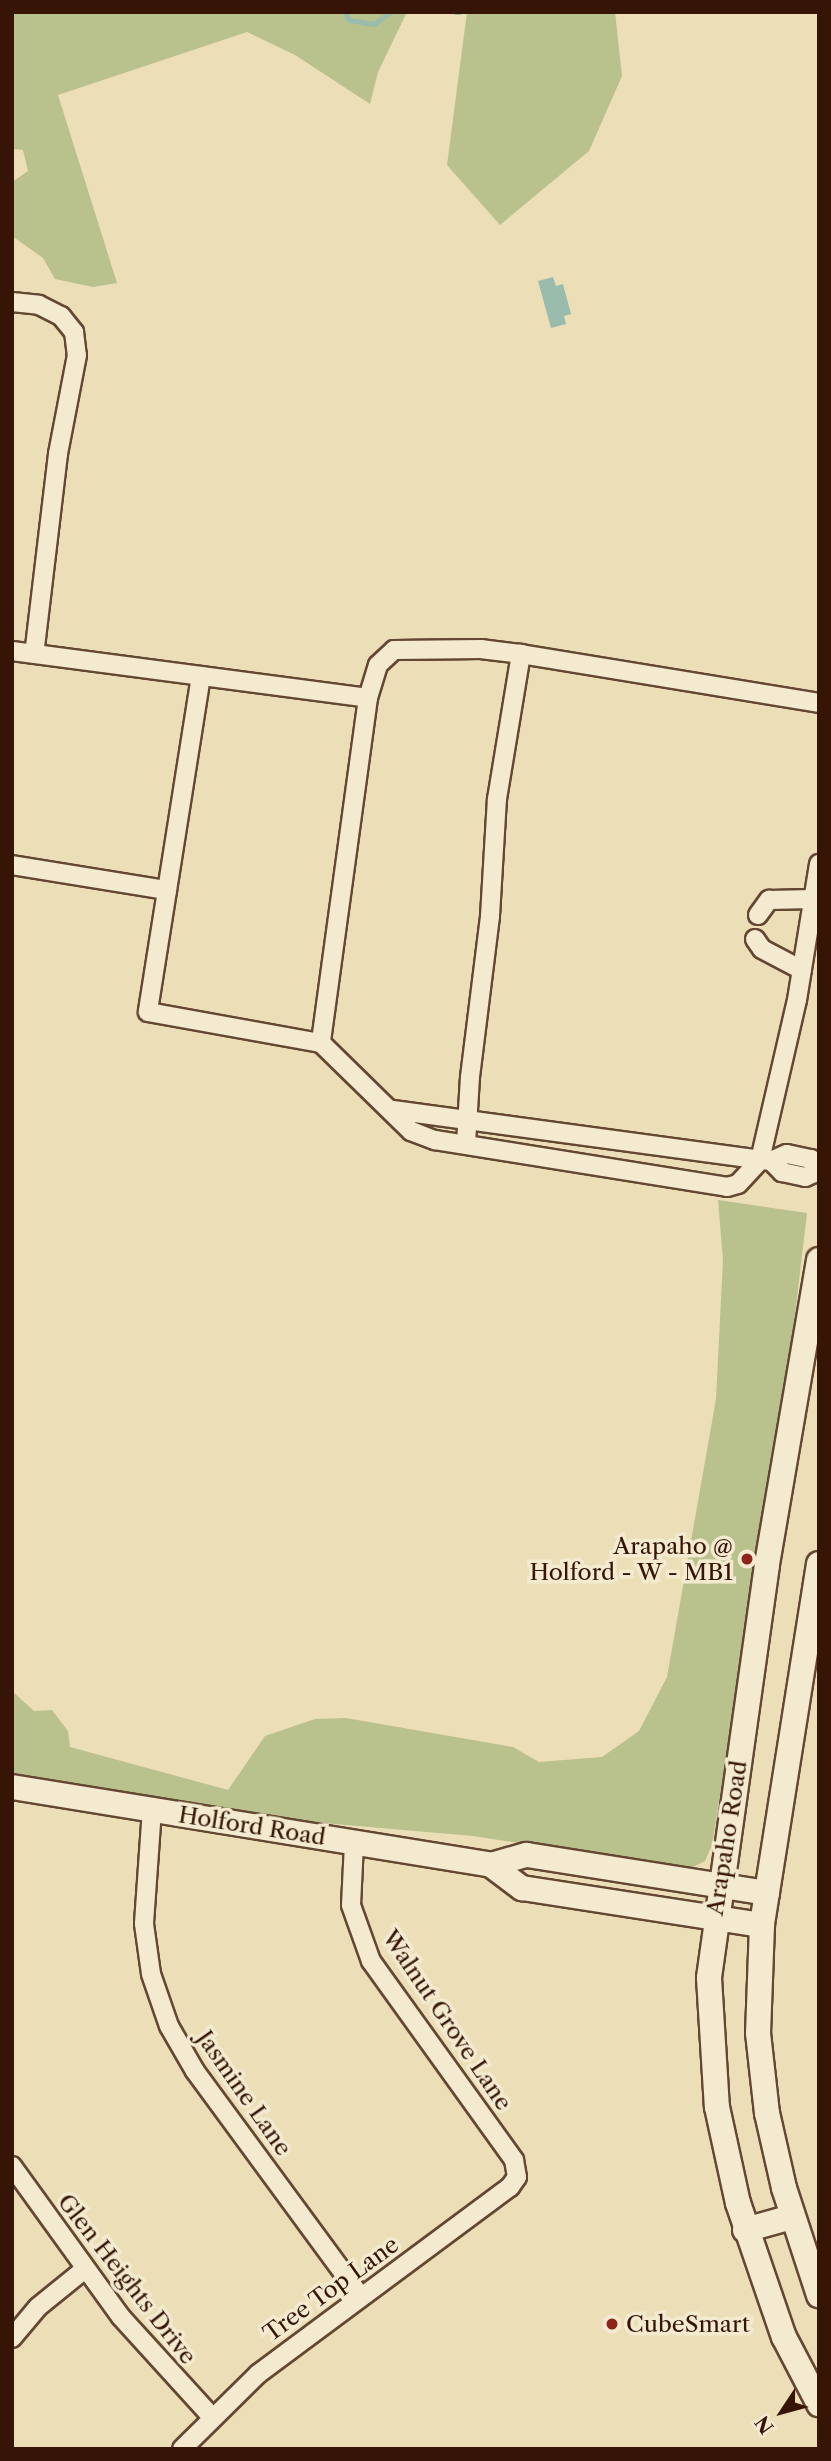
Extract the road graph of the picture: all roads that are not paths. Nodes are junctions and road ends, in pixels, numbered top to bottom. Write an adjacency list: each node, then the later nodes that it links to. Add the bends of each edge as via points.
1 (12, 302): 3 (street, via 39,305 61,316 74,332 77,355 58,454)
2 (12, 651): 3 (street)
3 (34, 654): 5 (street)
4 (522, 654): 6 (street, via 482,649 394,650 378,665); 7 (street); 17 (street, via 497,799 490,916 470,1077)
5 (201, 676): 6 (street); 10 (street)
6 (368, 698): 15 (street)
7 (819, 704)
8 (819, 864): 11 (street)
9 (12, 865): 10 (street)
10 (167, 890): 15 (street, via 148,1012)
11 (813, 899): 12 (street, via 769,900); 14 (street)
12 (758, 915)
13 (755, 939): 14 (street, via 762,949)
14 (802, 970): 19 (street)
15 (321, 1043): 16 (street, via 370,1094)
16 (393, 1110): 17 (street); 18 (street, via 411,1131)
17 (470, 1120): 18 (street); 19 (street)
18 (466, 1144): 19 (street, via 727,1187)
19 (766, 1161): 20 (street, via 782,1172 805,1177)
20 (819, 1169)
21 (819, 1260): 27 (main road, Arapaho Road)
22 (819, 1564): 28 (main road, Arapaho Road)
23 (12, 1787): 24 (main road, Holford Road)
24 (152, 1810): 25 (main road, Holford Road); 37 (street, Jasmine Lane, via 144,1924 150,1974 169,2026 195,2071)
25 (354, 1843): 26 (main road, Holford Road); 32 (street, Walnut Grove Lane, via 351,1905 371,1961 514,2160)
26 (491, 1865): 27 (main road, Holford Road, via 527,1855); 29 (main road, Holford Road, via 522,1888)
27 (719, 1886): 28 (main road, Holford Road); 29 (main road, Arapaho Road)
28 (767, 1893): 30 (main road, Arapaho Road)
29 (714, 1919): 30 (main road, Holford Road); 34 (main road, Arapaho Road, via 709,2012 718,2107)
30 (762, 1925): 33 (main road, Arapaho Road, via 760,2065)
31 (12, 2166): 35 (street, Glen Heights Drive)
32 (517, 2177): 37 (street, Tree Top Lane, via 510,2187)
33 (792, 2217): 34 (main road); 36 (main road, Arapaho Road)
34 (745, 2230): 39 (main road, Arapaho Road, via 784,2337)
35 (85, 2269): 38 (street, via 38,2307); 40 (street, Glen Heights Drive, via 152,2356)
36 (819, 2295)
37 (361, 2297): 40 (street, Tree Top Lane, via 258,2374)
38 (12, 2338)
39 (819, 2404)
40 (211, 2416): 41 (street, Tree Top Lane)
41 (182, 2449)

